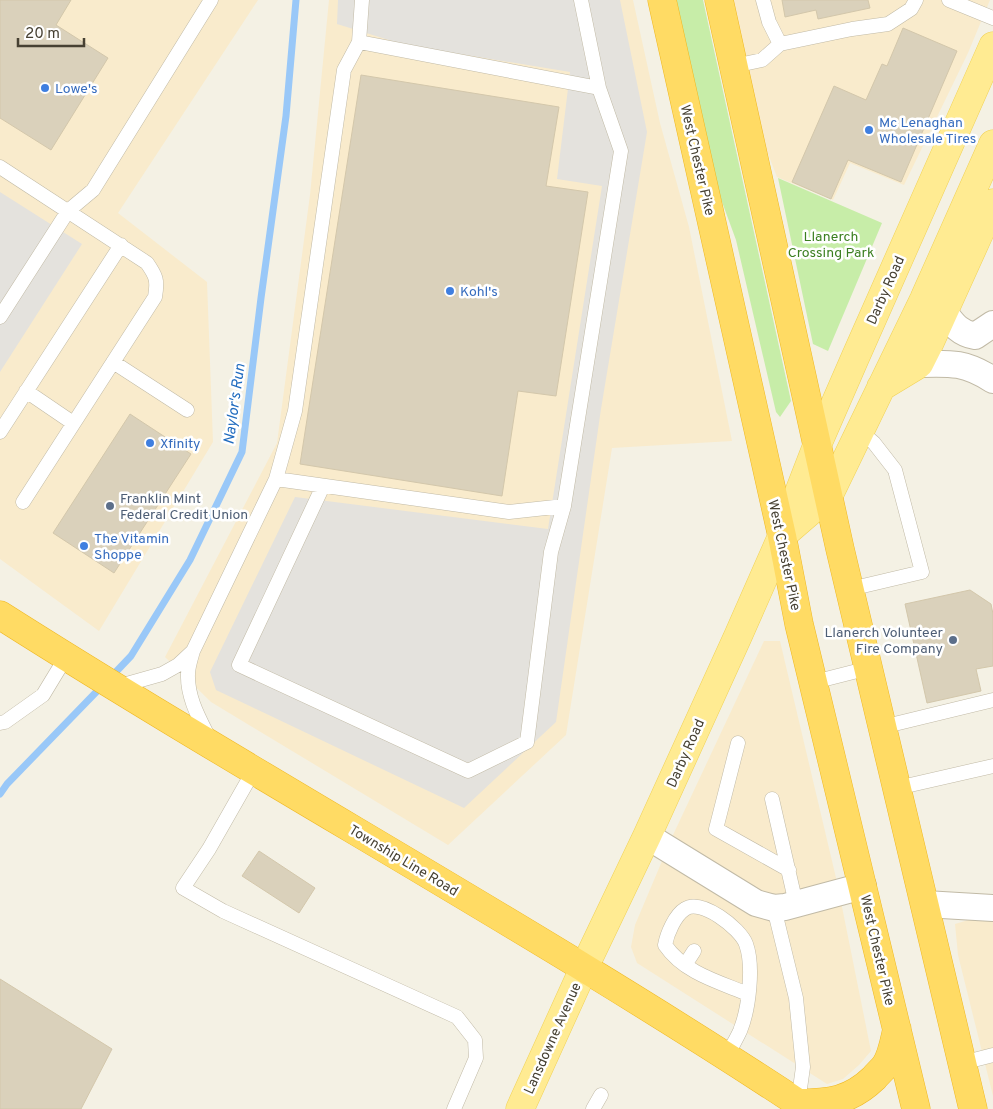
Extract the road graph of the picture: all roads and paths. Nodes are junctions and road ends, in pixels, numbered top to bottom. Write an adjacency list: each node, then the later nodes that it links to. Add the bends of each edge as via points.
1 (211, 0): 18 (lane, via 93,190)
2 (362, 0): 10 (lane)
3 (580, 0): 14 (lane)
4 (662, 0): 38 (highway, West Chester Pike)
5 (719, 0): 13 (highway)
6 (763, 0): 11 (lane)
7 (916, 0): 11 (lane, via 911,8 888,24)
8 (949, 0): 9 (lane)
9 (993, 18)
10 (359, 42): 14 (lane); 33 (lane, via 344,70 296,411)
11 (780, 44): 13 (lane, via 762,60)
12 (993, 46): 32 (main road, Darby Road)
13 (734, 66): 32 (highway)
14 (599, 88): 37 (lane, via 621,152)
15 (993, 144): 26 (main road, Darby Road)
16 (0, 167): 18 (lane)
17 (993, 204): 20 (main road)
18 (68, 211): 19 (lane); 21 (lane)
19 (121, 245): 23 (lane, via 147,263 158,284 155,297); 27 (lane)
20 (944, 312): 22 (street, via 956,329); 24 (main road)
21 (0, 317)
22 (984, 330): 25 (street, via 974,354)
23 (113, 362): 28 (lane); 29 (lane)
24 (919, 364): 25 (street, via 964,365); 26 (main road)
25 (986, 376)
26 (881, 387): 30 (main road, Darby Road)
27 (26, 391): 29 (lane); 31 (lane)
28 (187, 410)
29 (74, 423): 36 (lane)
30 (860, 431): 35 (main road, Darby Road); 39 (lane, via 895,470 922,572)
31 (0, 432)
32 (818, 443): 35 (highway); 38 (main road, Darby Road)
33 (276, 479): 34 (lane); 41 (lane)
34 (323, 486): 37 (lane, via 508,512); 37 (lane, via 239,665 468,771 527,742 551,552)
35 (829, 494): 38 (main road, Darby Road); 39 (highway)
36 (23, 502)
37 (564, 506)
38 (782, 536): 44 (highway, West Chester Pike); 55 (main road, Darby Road)
39 (850, 589): 43 (highway)
40 (0, 615): 42 (highway, Township Line Road)
41 (193, 651): 45 (lane, via 162,674); 50 (lane, via 188,674 191,698)
42 (66, 657): 45 (highway, Township Line Road); 47 (lane, via 43,695)
43 (869, 668): 44 (lane); 48 (highway)
44 (814, 682): 57 (highway, West Chester Pike)
45 (116, 687): 50 (highway, Township Line Road)
46 (993, 700): 48 (lane)
47 (0, 723)
48 (882, 727): 53 (highway)
49 (738, 743): 56 (lane, via 716,829)
50 (214, 747): 52 (highway, Township Line Road)
51 (993, 766): 53 (lane)
52 (254, 770): 65 (highway, Township Line Road); 73 (lane, via 183,888 223,911 457,1017 475,1040 476,1058)
53 (897, 788): 58 (highway)
54 (772, 799): 56 (lane)
55 (647, 836): 59 (street, via 756,903); 65 (main road, Darby Road)
56 (789, 870): 59 (lane)
57 (863, 886): 59 (street); 67 (highway, West Chester Pike)
58 (925, 904): 60 (street); 70 (highway)
59 (785, 906): 72 (lane, via 803,1067)
60 (993, 908)
61 (680, 944): 63 (lane)
62 (694, 951): 64 (lane)
63 (673, 956): 64 (lane); 66 (lane, via 665,945 668,932 684,909 692,906 699,913 712,911 714,920 736,928 746,944)
64 (685, 965): 66 (lane, via 706,978)
65 (584, 968): 69 (highway, Township Line Road); 74 (main road, Lansdowne Avenue)
66 (748, 994): 69 (lane, via 740,1030)
67 (897, 1029): 72 (highway, via 884,1067 862,1089 842,1099); 76 (highway, West Chester Pike)
68 (993, 1055): 70 (lane)
69 (726, 1058): 72 (highway, Township Line Road)
70 (962, 1063): 77 (highway)
71 (601, 1095): 75 (lane)
72 (802, 1106)
73 (454, 1109)
74 (520, 1109)
75 (593, 1109)
76 (916, 1109)
77 (973, 1109)

